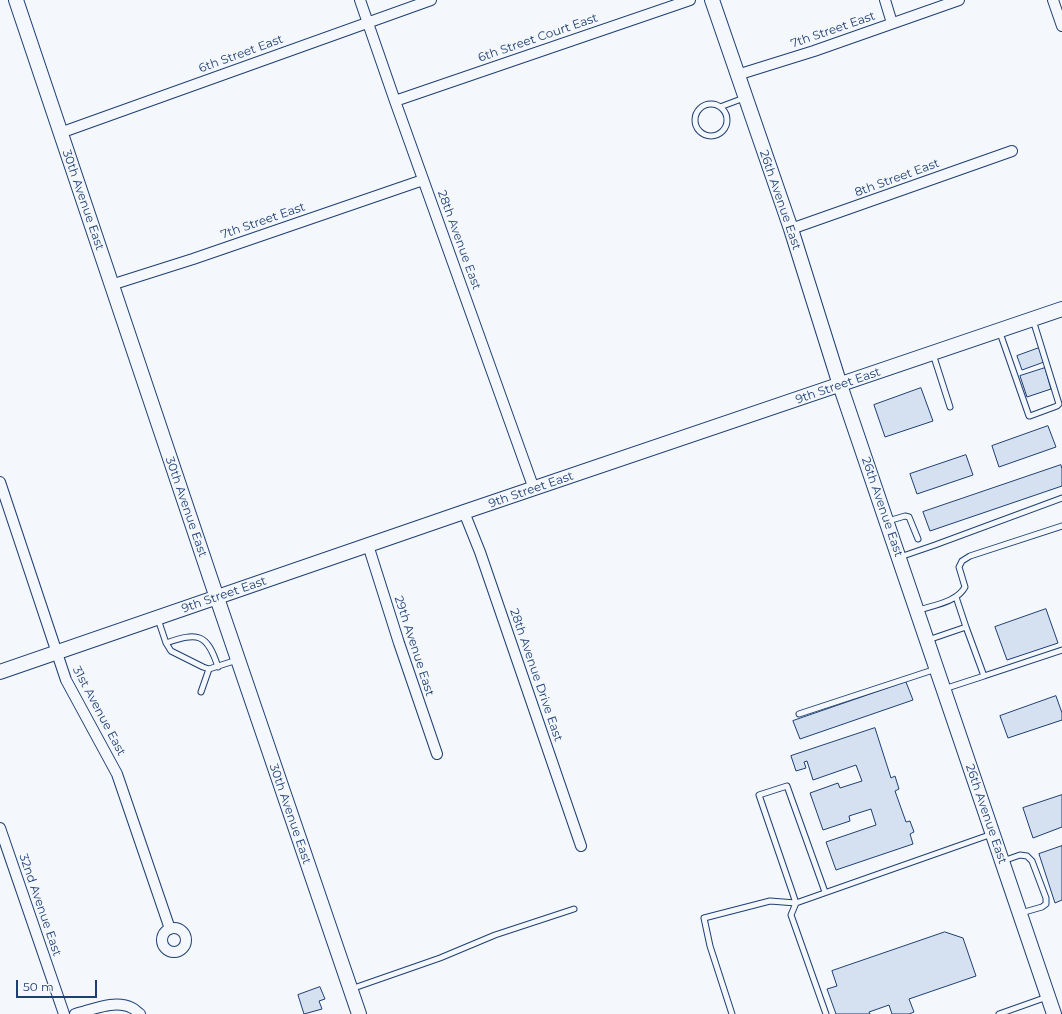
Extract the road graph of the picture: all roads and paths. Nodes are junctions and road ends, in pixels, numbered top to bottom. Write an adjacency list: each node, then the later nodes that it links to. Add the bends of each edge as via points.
1 (16, 0): 16 (street, 30th Avenue East)
2 (360, 0): 9 (street, 28th Avenue East)
3 (431, 0): 9 (street, 6th Street East)
4 (690, 0): 14 (street, 6th Street Court East)
5 (712, 0): 12 (street, 26th Avenue East)
6 (885, 0): 10 (street)
7 (959, 0): 10 (street, 7th Street East)
8 (1053, 0): 11 (street)
9 (368, 22): 14 (street, 28th Avenue East); 16 (street, 6th Street East)
10 (892, 23): 12 (street, 7th Street East)
11 (1062, 26)
12 (737, 75): 13 (street, 26th Avenue East)
13 (745, 98): 15 (lane); 19 (street, 26th Avenue East)
14 (395, 101): 18 (street, 28th Avenue East)
15 (720, 107): 15 (lane, via 710,104 700,108 695,122 700,132 715,136 724,130 727,115)
16 (60, 133): 20 (street, 30th Avenue East)
17 (1012, 151): 19 (street, 8th Street East)
18 (423, 180): 20 (street, 7th Street East); 28 (street, 28th Avenue East)
19 (791, 229): 25 (street, 26th Avenue East)
20 (111, 285): 37 (street, 30th Avenue East)
21 (1062, 309): 22 (street, 9th Street East)
22 (1033, 319): 23 (street, 9th Street East); 23 (lane, via 1060,404 1030,416)
23 (999, 330): 24 (street, 9th Street East)
24 (932, 353): 25 (street, 9th Street East); 26 (lane)
25 (840, 385): 28 (street, 9th Street East); 31 (street, 26th Avenue East)
26 (950, 407)
27 (0, 482): 44 (street, 31st Avenue East)
28 (534, 489): 30 (street, 9th Street East)
29 (1062, 498): 35 (lane)
30 (464, 512): 34 (street, 9th Street East); 57 (street, 28th Avenue Drive East)
31 (887, 522): 33 (lane, via 909,517); 35 (street, 26th Avenue East)
32 (1062, 526): 36 (lane, via 970,556 962,561 959,567 965,587)
33 (918, 539)
34 (368, 545): 37 (street, 9th Street East); 54 (street, 29th Avenue East)
35 (899, 557): 38 (street, 26th Avenue East)
36 (956, 597): 38 (lane); 40 (lane)
37 (216, 598): 39 (street, 9th Street East); 45 (street, 30th Avenue East)
38 (917, 611): 41 (street, 26th Avenue East)
39 (157, 618): 42 (lane); 44 (street, 9th Street East)
40 (966, 627): 41 (lane); 50 (lane)
41 (927, 640): 48 (street, 26th Avenue East)
42 (166, 643): 46 (lane, via 196,636 210,645); 47 (lane, via 171,651)
43 (1062, 650): 50 (lane)
44 (57, 653): 49 (street, 9th Street East); 63 (street, 31st Avenue East, via 66,680 117,774)
45 (238, 660): 46 (lane); 64 (street, 30th Avenue East)
46 (218, 667): 47 (lane)
47 (209, 669): 52 (lane)
48 (937, 669): 51 (street, 26th Avenue East); 53 (lane)
49 (0, 672)
50 (984, 676): 51 (lane)
51 (943, 690): 56 (street, 26th Avenue East)
52 (200, 692)
53 (799, 714)
54 (437, 754)
55 (0, 828): 66 (street, 32nd Avenue East)
56 (992, 834): 58 (street, 26th Avenue East); 59 (lane)
57 (580, 846)
58 (1002, 861): 62 (street, 26th Avenue East); 62 (lane, via 1020,855 1027,856 1032,861 1046,898 1046,904 1042,907)
59 (825, 892): 60 (lane); 60 (lane, via 787,786 759,795)
60 (796, 903): 70 (lane, via 770,901 704,918 710,946); 71 (lane, via 791,915)
61 (574, 909): 64 (lane, via 495,935 440,958)
62 (1020, 914): 65 (street, 26th Avenue East)
63 (170, 929)
64 (350, 989): 69 (street, 30th Avenue East)
65 (1048, 997): 72 (lane); 73 (street, 26th Avenue East)
66 (64, 1014)
67 (75, 1014): 68 (street, via 121,1005 133,1008)
68 (140, 1014)
69 (359, 1014)
70 (732, 1014)
71 (826, 1014)
72 (999, 1014)
73 (1054, 1014)

